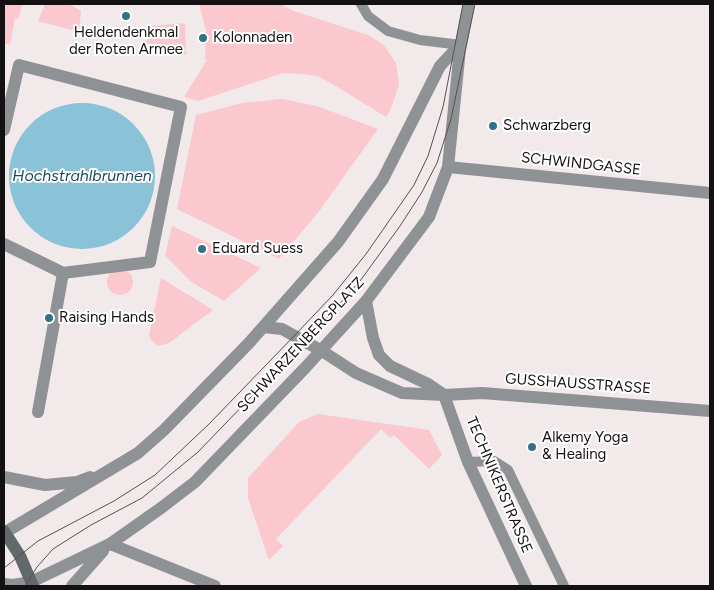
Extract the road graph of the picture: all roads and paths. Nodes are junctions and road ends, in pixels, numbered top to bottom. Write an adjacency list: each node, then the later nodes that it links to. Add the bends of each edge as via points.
1 (361, 4): 3 (lane, via 368,16 388,31)
2 (469, 4): 3 (street, SCHWARZENBERGPLATZ)
3 (461, 47): 5 (street, SCHWARZENBERGPLATZ); 10 (street, via 444,60 437,71 384,179 338,242)
4 (4, 130): 8 (street, via 19,65 181,107 150,262)
5 (448, 167): 6 (street, SCHWINDGASSE); 9 (street, SCHWARZENBERGPLATZ, via 429,217)
6 (710, 193)
7 (4, 244): 8 (street)
8 (63, 272): 14 (street)
9 (366, 301): 11 (street, SCHWARZENBERGPLATZ); 12 (street, via 379,355 390,366 428,384)
10 (264, 327): 11 (street, GUSSHAUSSTRASSE, via 282,329); 16 (street, via 164,430 138,453)
11 (322, 350): 12 (street, GUSSHAUSSTRASSE, via 386,388); 19 (street, SCHWARZENBERGPLATZ, via 194,482)
12 (444, 396): 13 (street, GUSSHAUSSTRASSE, via 491,394); 15 (street, TECHNIKERSTRASSE)
13 (710, 411)
14 (38, 412)
15 (468, 462): 24 (street, TECHNIKERSTRASSE); 25 (lane, via 494,461 508,470)
16 (111, 470): 17 (street, via 77,482 45,485); 18 (street)
17 (4, 477)
18 (4, 532): 21 (main road, via 20,556)
19 (110, 544): 21 (street, SCHWARZENBERGPLATZ); 22 (street, SCHWARZENBERGPLATZ); 23 (street)
20 (4, 584): 21 (street, SCHWARZENBERGPLATZ)
21 (32, 584)
22 (72, 586)
23 (215, 586)
24 (526, 586)
25 (564, 586)

